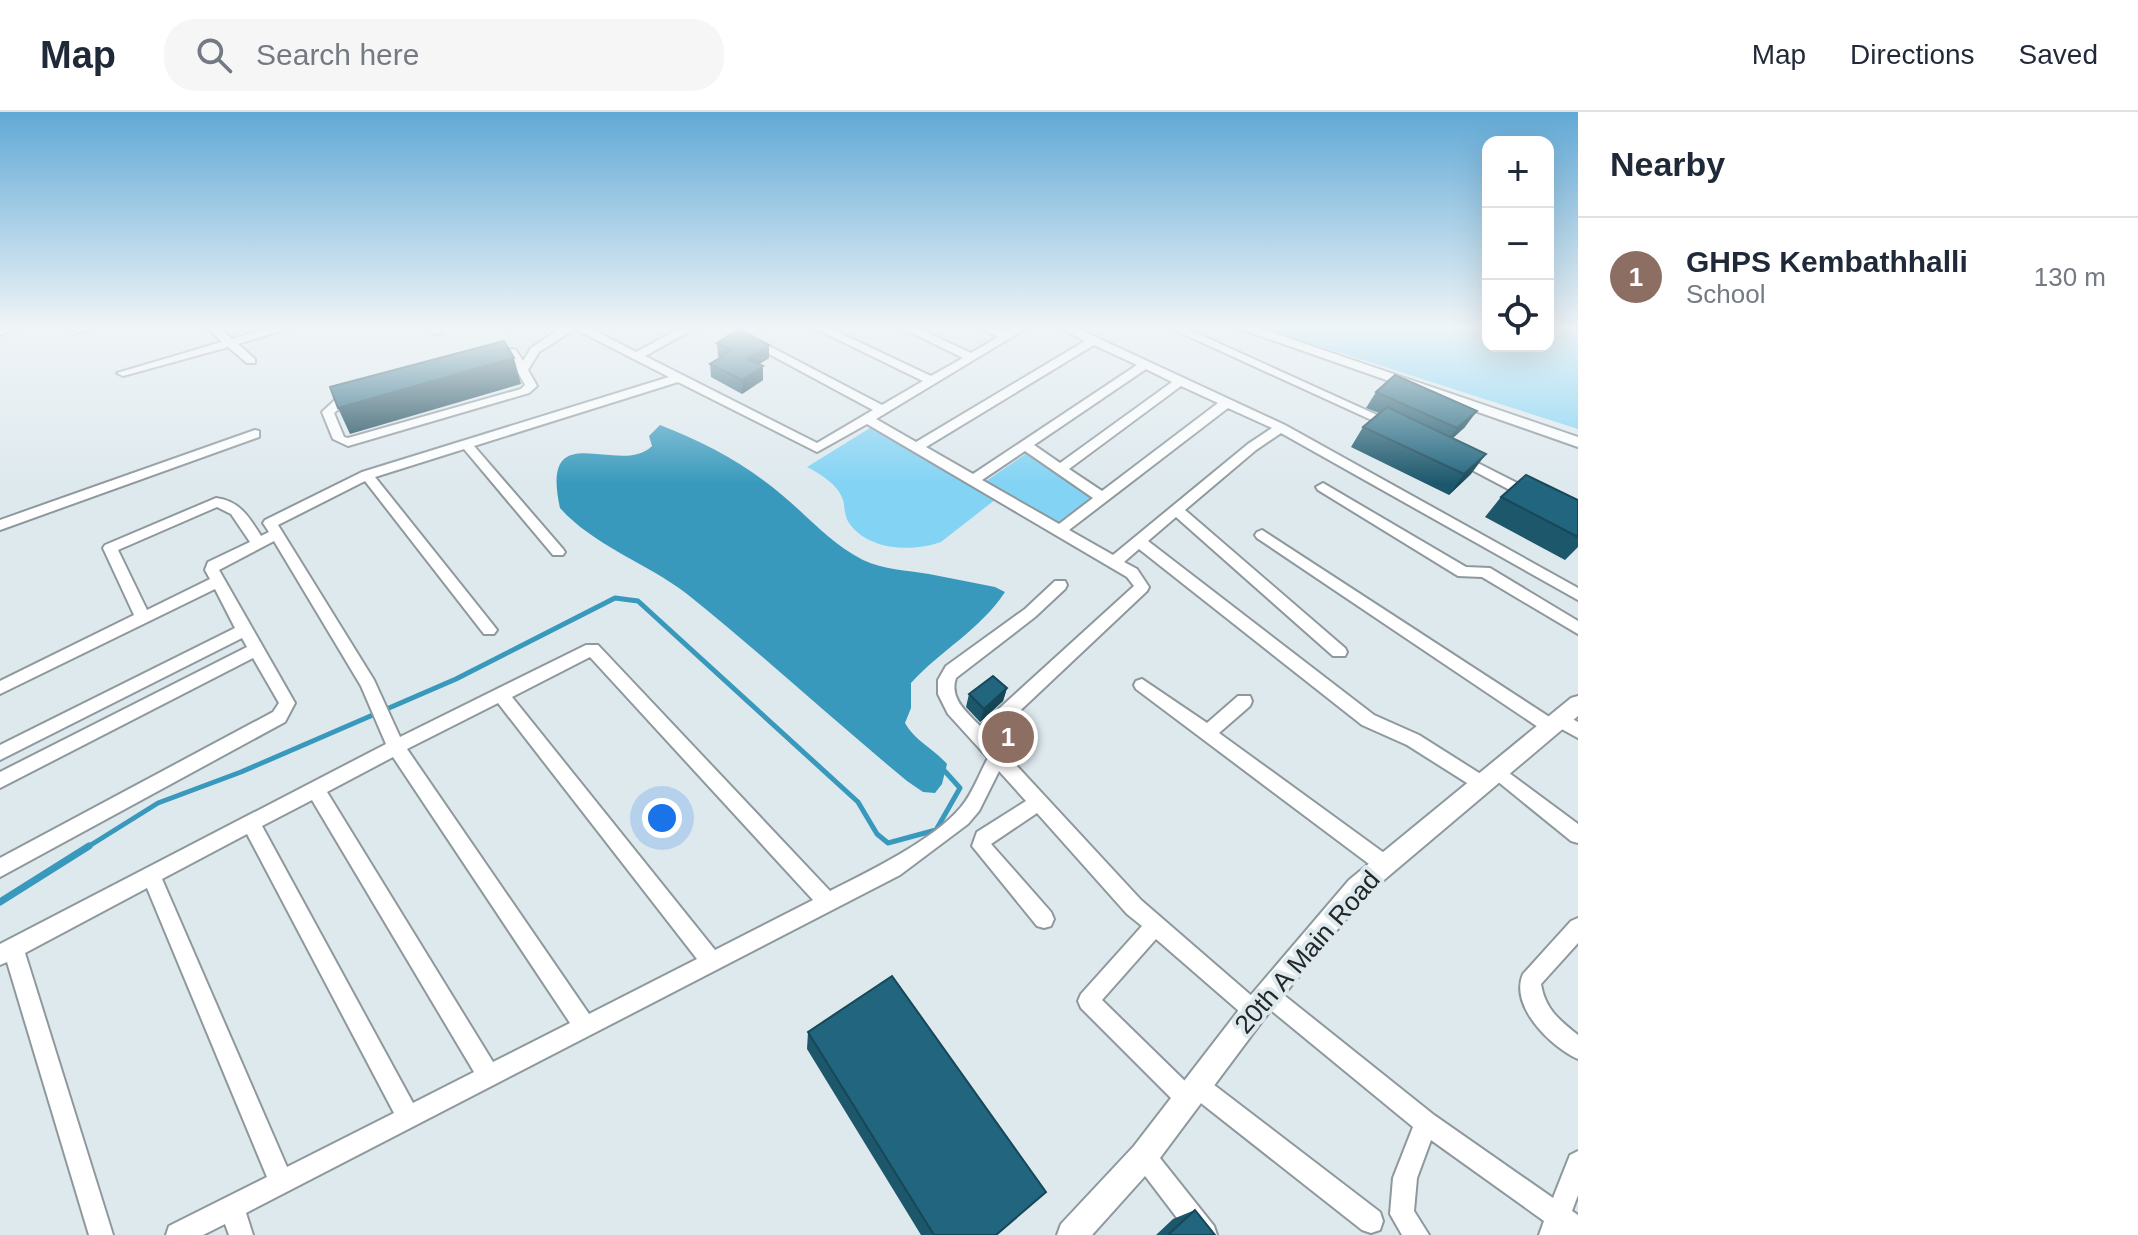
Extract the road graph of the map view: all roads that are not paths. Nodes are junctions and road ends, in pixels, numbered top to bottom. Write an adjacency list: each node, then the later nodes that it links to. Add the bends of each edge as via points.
1 (421, 378): 2 (street, via 334,404 328,412 339,439 348,442 525,391 531,386)
2 (527, 378)
3 (676, 378): 22 (street)
4 (684, 378): 17 (street, via 817,448)
5 (822, 378): 16 (street)
6 (926, 378): 13 (street)
7 (937, 378): 13 (street)
8 (1031, 378): 24 (street)
9 (1125, 378): 23 (street)
10 (1174, 378): 14 (street)
11 (1287, 378): 20 (street)
12 (1392, 378): 21 (street)
13 (932, 381): 16 (street)
14 (1180, 381): 15 (street); 26 (street)
15 (1226, 403): 18 (street); 30 (street)
16 (883, 410): 17 (street)
17 (868, 419): 24 (street)
18 (1281, 428): 32 (street); 43 (street)
19 (255, 434): 33 (street)
20 (1411, 434)
21 (1578, 442)
22 (466, 444): 27 (street); 39 (street)
23 (1025, 445): 26 (street); 28 (street)
24 (917, 447): 28 (street)
25 (1454, 455): 31 (street)
26 (1060, 470): 30 (street)
27 (367, 475): 35 (street, via 273,520); 47 (street)
28 (973, 480): 34 (street)
29 (1323, 487): 46 (street, via 1463,572 1485,572)
30 (1102, 498): 34 (street)
31 (1551, 506)
32 (1176, 510): 37 (street); 49 (street)
33 (0, 525)
34 (1060, 530): 40 (street)
35 (275, 535): 38 (street); 57 (street, via 368,684)
36 (1262, 535): 54 (street)
37 (1139, 541): 40 (street); 60 (street, via 1368,720)
38 (258, 543): 41 (street, via 213,566); 44 (street, via 235,508 216,502 110,548)
39 (558, 552)
40 (1114, 562): 56 (street, via 1142,587)
41 (218, 581): 44 (street); 45 (street)
42 (1060, 585): 56 (street, via 945,679 944,693 954,709)
43 (1578, 595)
44 (143, 618): 51 (street)
45 (243, 627): 48 (street); 58 (street)
46 (1578, 628)
47 (489, 630)
48 (256, 649): 61 (street); 67 (street, via 287,703 279,717)
49 (1339, 652)
50 (1142, 685): 55 (street)
51 (0, 688)
52 (501, 695): 57 (street); 69 (street, via 592,649); 74 (street)
53 (1244, 701): 55 (street)
54 (1566, 720): 60 (street, 20th A Main Road)
55 (1207, 733): 66 (street)
56 (981, 736): 59 (street)
57 (396, 747): 62 (street); 76 (street)
58 (0, 753)
59 (999, 757): 63 (street); 69 (street, via 966,814 893,869)
60 (1489, 777): 65 (street); 66 (street, 20th A Main Road)
61 (0, 780)
62 (315, 789): 64 (street); 78 (street)
63 (1040, 802): 70 (street, via 984,838 981,846); 71 (street)
64 (251, 823): 68 (street); 80 (street)
65 (1578, 835)
66 (1384, 864): 75 (street, 20th A Main Road, via 1341,905)
67 (0, 868)
68 (151, 875): 73 (street); 84 (street)
69 (827, 902): 74 (street)
70 (1044, 919)
71 (1156, 925): 75 (street); 79 (street, via 1088,1001)
72 (1578, 928): 77 (street, via 1530,981 1543,1022)
73 (7, 952): 89 (street)
74 (711, 961): 76 (street)
75 (1261, 1003): 79 (street, 20th A Main Road); 81 (street)
76 (585, 1026): 78 (street)
77 (1578, 1048)
78 (488, 1075): 80 (street)
79 (1192, 1092): 82 (street, 20th A Main Road); 86 (street)
80 (408, 1116): 84 (street)
81 (1426, 1123): 87 (street); 94 (street, via 1405,1178 1402,1214)
82 (1144, 1156): 92 (street, 20th A Main Road); 93 (street)
83 (1578, 1163): 87 (street)
84 (281, 1181): 85 (street)
85 (232, 1208): 90 (street); 91 (street)
86 (1371, 1221)
87 (1554, 1225): 88 (street)
88 (1578, 1230)
89 (101, 1235)
90 (178, 1235)
91 (241, 1235)
92 (1072, 1235)
93 (1205, 1235)
94 (1417, 1235)

